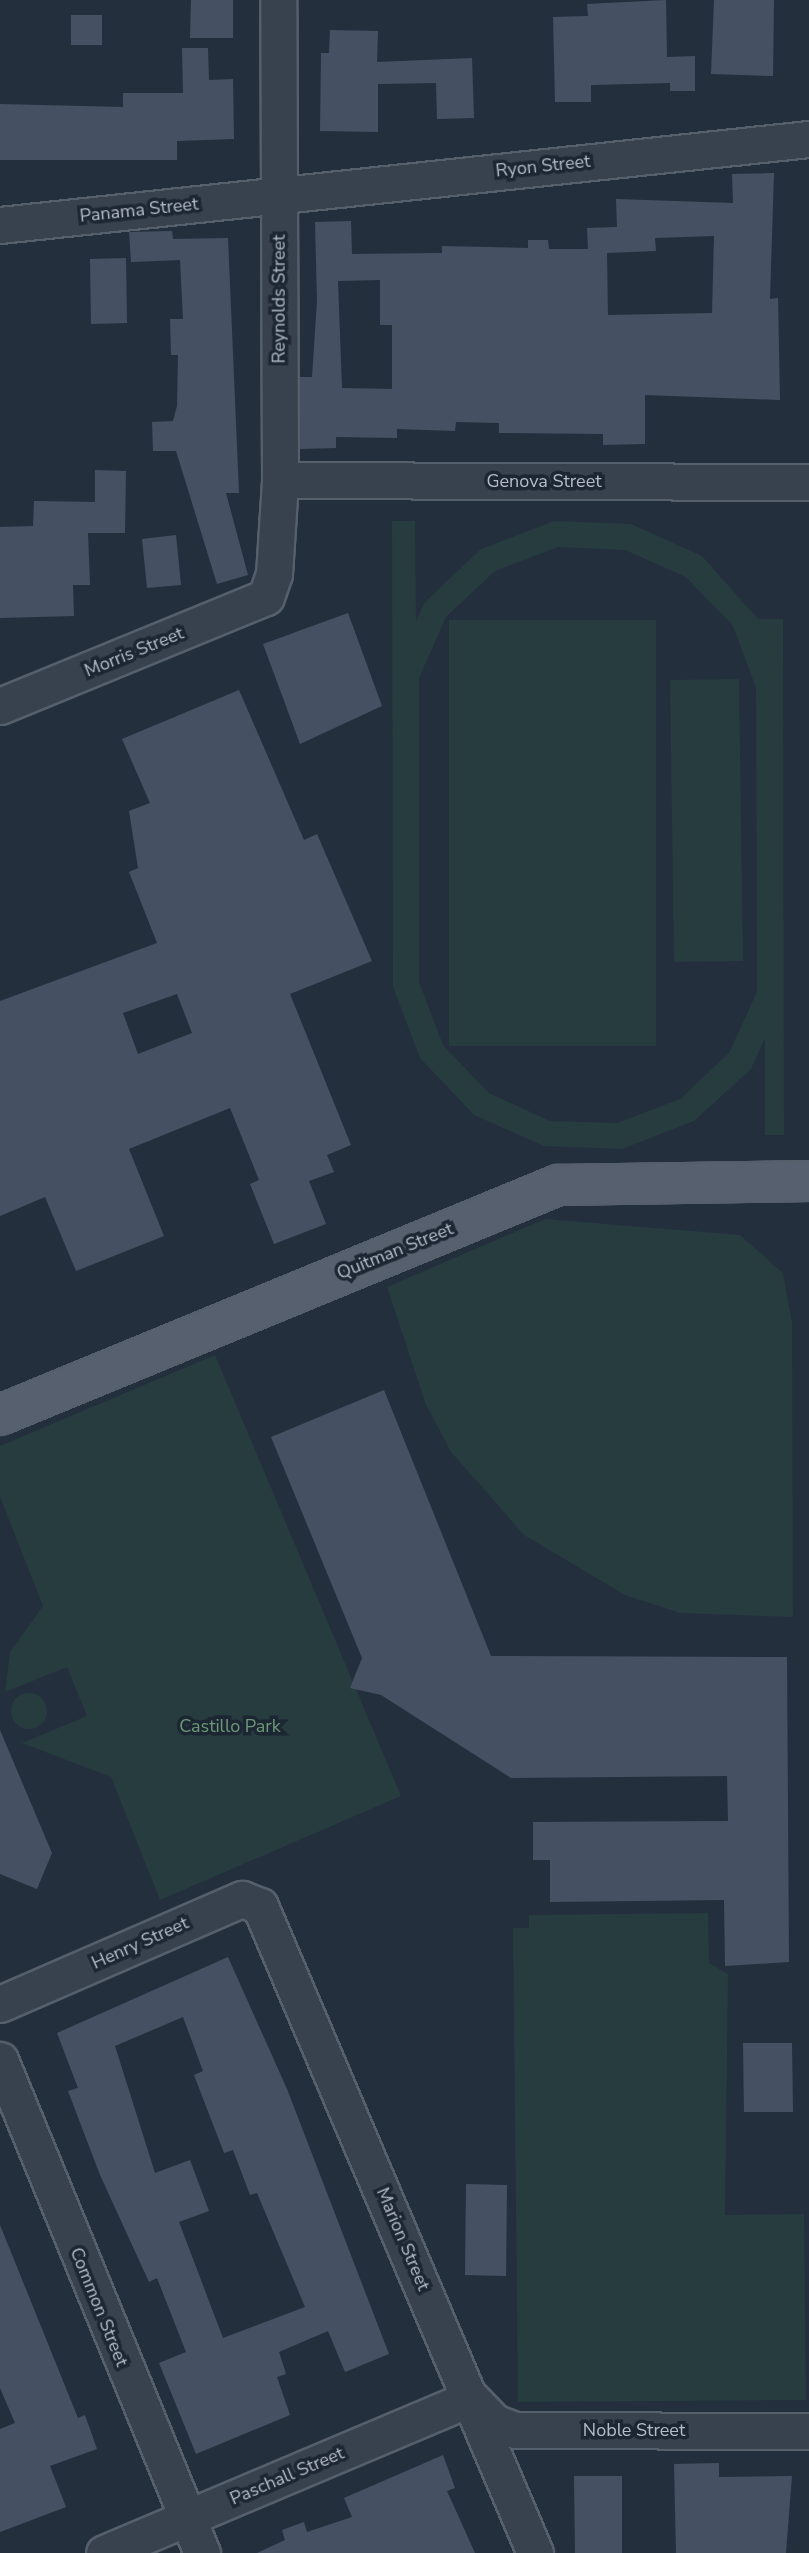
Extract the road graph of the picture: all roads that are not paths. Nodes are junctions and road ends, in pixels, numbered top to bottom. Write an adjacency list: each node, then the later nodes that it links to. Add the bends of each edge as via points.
1 (278, 0): 3 (street, Reynolds Street)
2 (809, 139): 3 (street, Ryon Street)
3 (278, 196): 4 (street, Panama Street); 5 (street, Reynolds Street)
4 (0, 225)
5 (280, 481): 6 (street, Genova Street); 7 (street, Reynolds Street, via 274,574)
6 (809, 482)
7 (266, 597): 8 (street, Morris Street)
8 (0, 706)
9 (809, 1181): 10 (main road, Quitman Street, via 558,1185)
10 (0, 1415)
11 (272, 1924): 12 (street, Henry Street, via 260,1906 242,1899); 14 (street, Marion Street)
12 (0, 2004)
13 (0, 2060): 16 (street, Common Street)
14 (471, 2398): 15 (street, Noble Street, via 494,2422 515,2430); 16 (street, Paschall Street); 19 (street, Marion Street)
15 (809, 2431)
16 (187, 2518): 17 (street, Paschall Street); 18 (street, Common Street)
17 (104, 2553)
18 (202, 2553)
19 (535, 2553)

